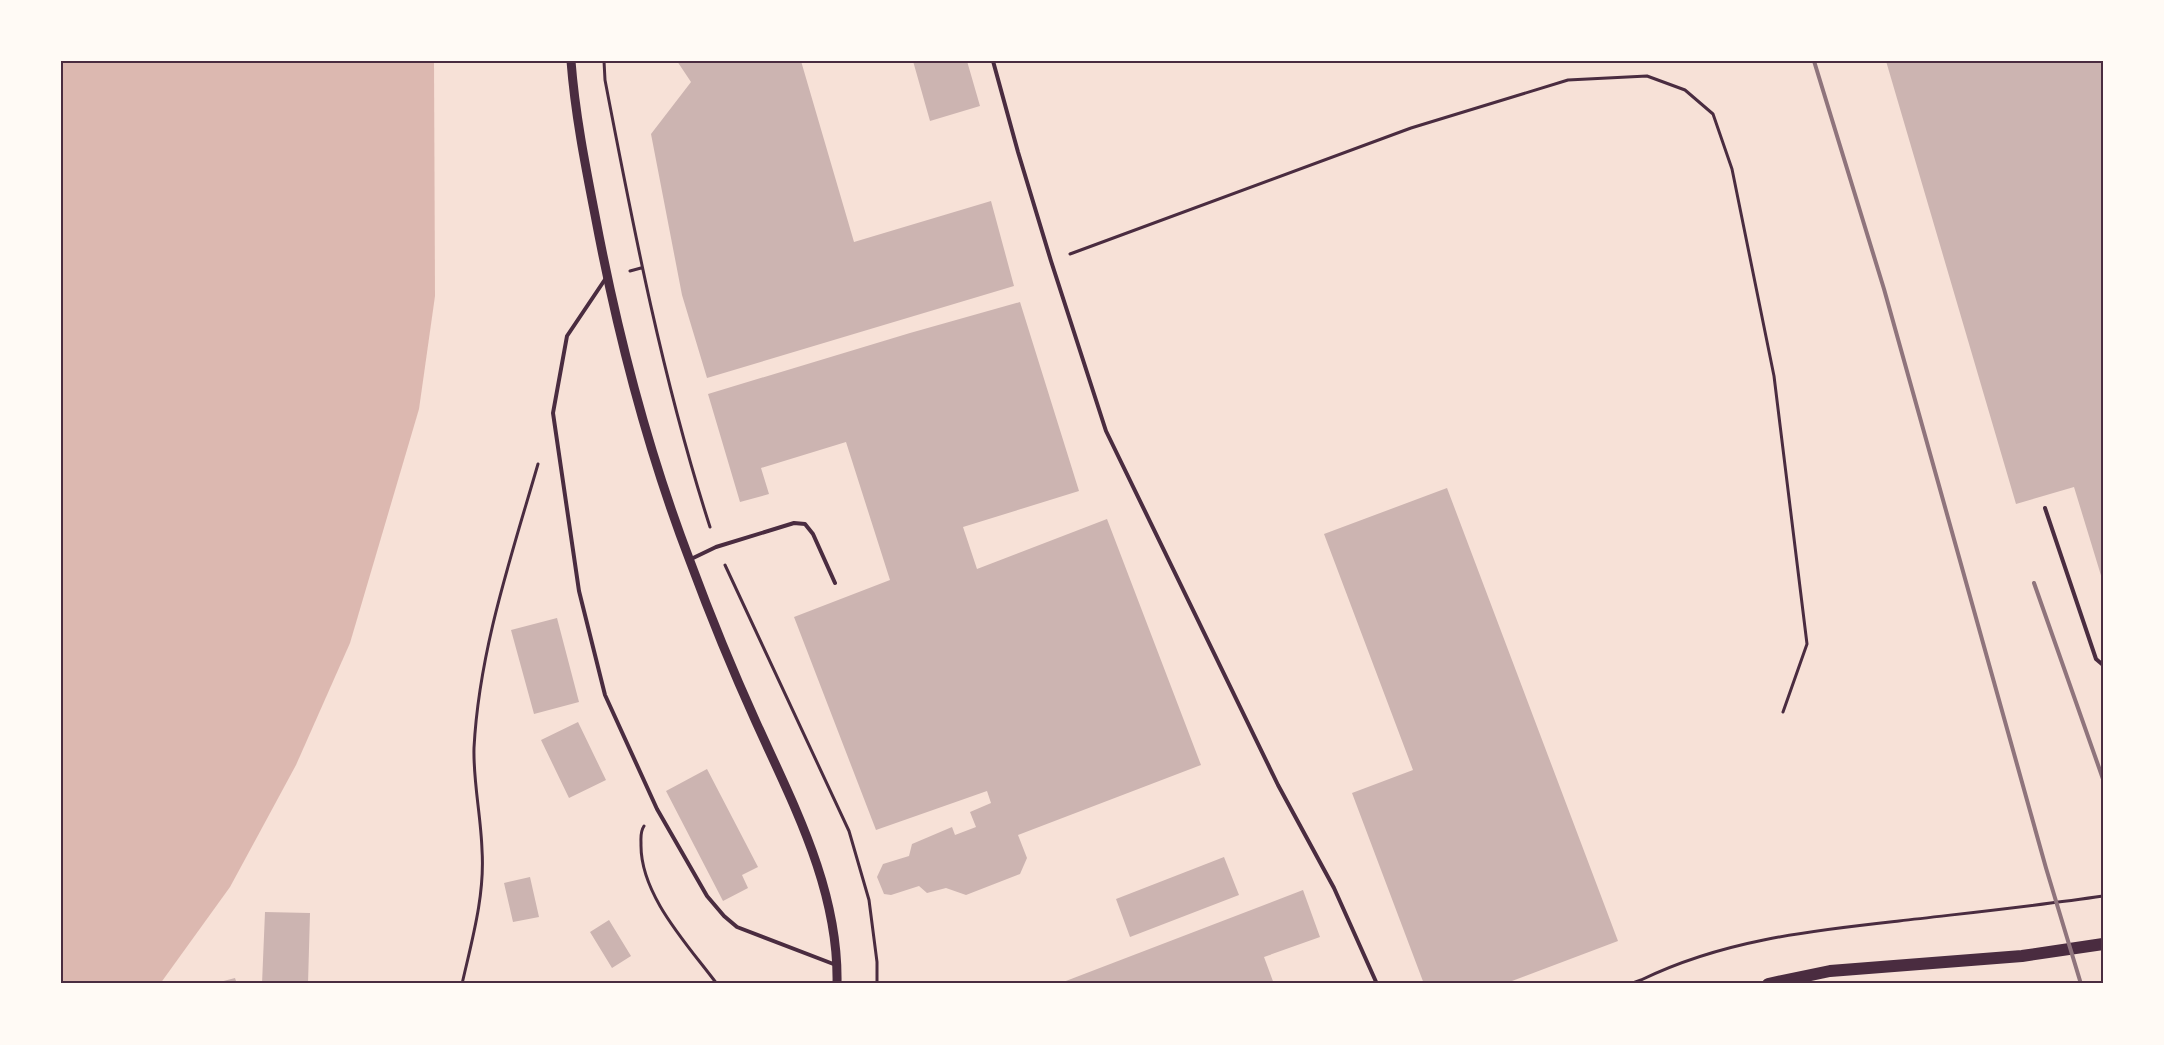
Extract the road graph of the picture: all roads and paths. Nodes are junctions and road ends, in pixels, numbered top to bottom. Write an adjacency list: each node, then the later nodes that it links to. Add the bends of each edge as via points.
1 (571, 61): 4 (street)
2 (994, 61): 3 (lane)
3 (1051, 261): 10 (path, via 1411,128 1568,80 1647,76 1684,90 1713,114 1732,169 1774,376 1807,644); 19 (lane, via 1106,431 1278,784 1334,888)
4 (607, 277): 7 (street, via 638,399); 11 (lane, via 567,336 553,413 579,591 605,695)
5 (539, 459): 16 (path, via 483,665 474,749 483,852 477,920)
6 (2045, 508): 9 (lane, via 2096,659)
7 (689, 560): 8 (lane, via 716,547 794,523 805,524 814,534); 14 (street, via 736,678 819,866 832,918)
8 (835, 583)
9 (2103, 665)
10 (1783, 712)
11 (657, 809): 14 (lane, via 707,896 737,928); 17 (path, via 641,831 640,861 659,906)
12 (2103, 896): 15 (path, via 1782,935 1674,964)
13 (2103, 944): 21 (main road, via 2022,956 1830,971)
14 (838, 966): 18 (street)
15 (1642, 982): 20 (path)
16 (462, 984)
17 (717, 984)
18 (837, 984)
19 (1377, 984)
20 (1630, 984)
21 (1768, 984)

